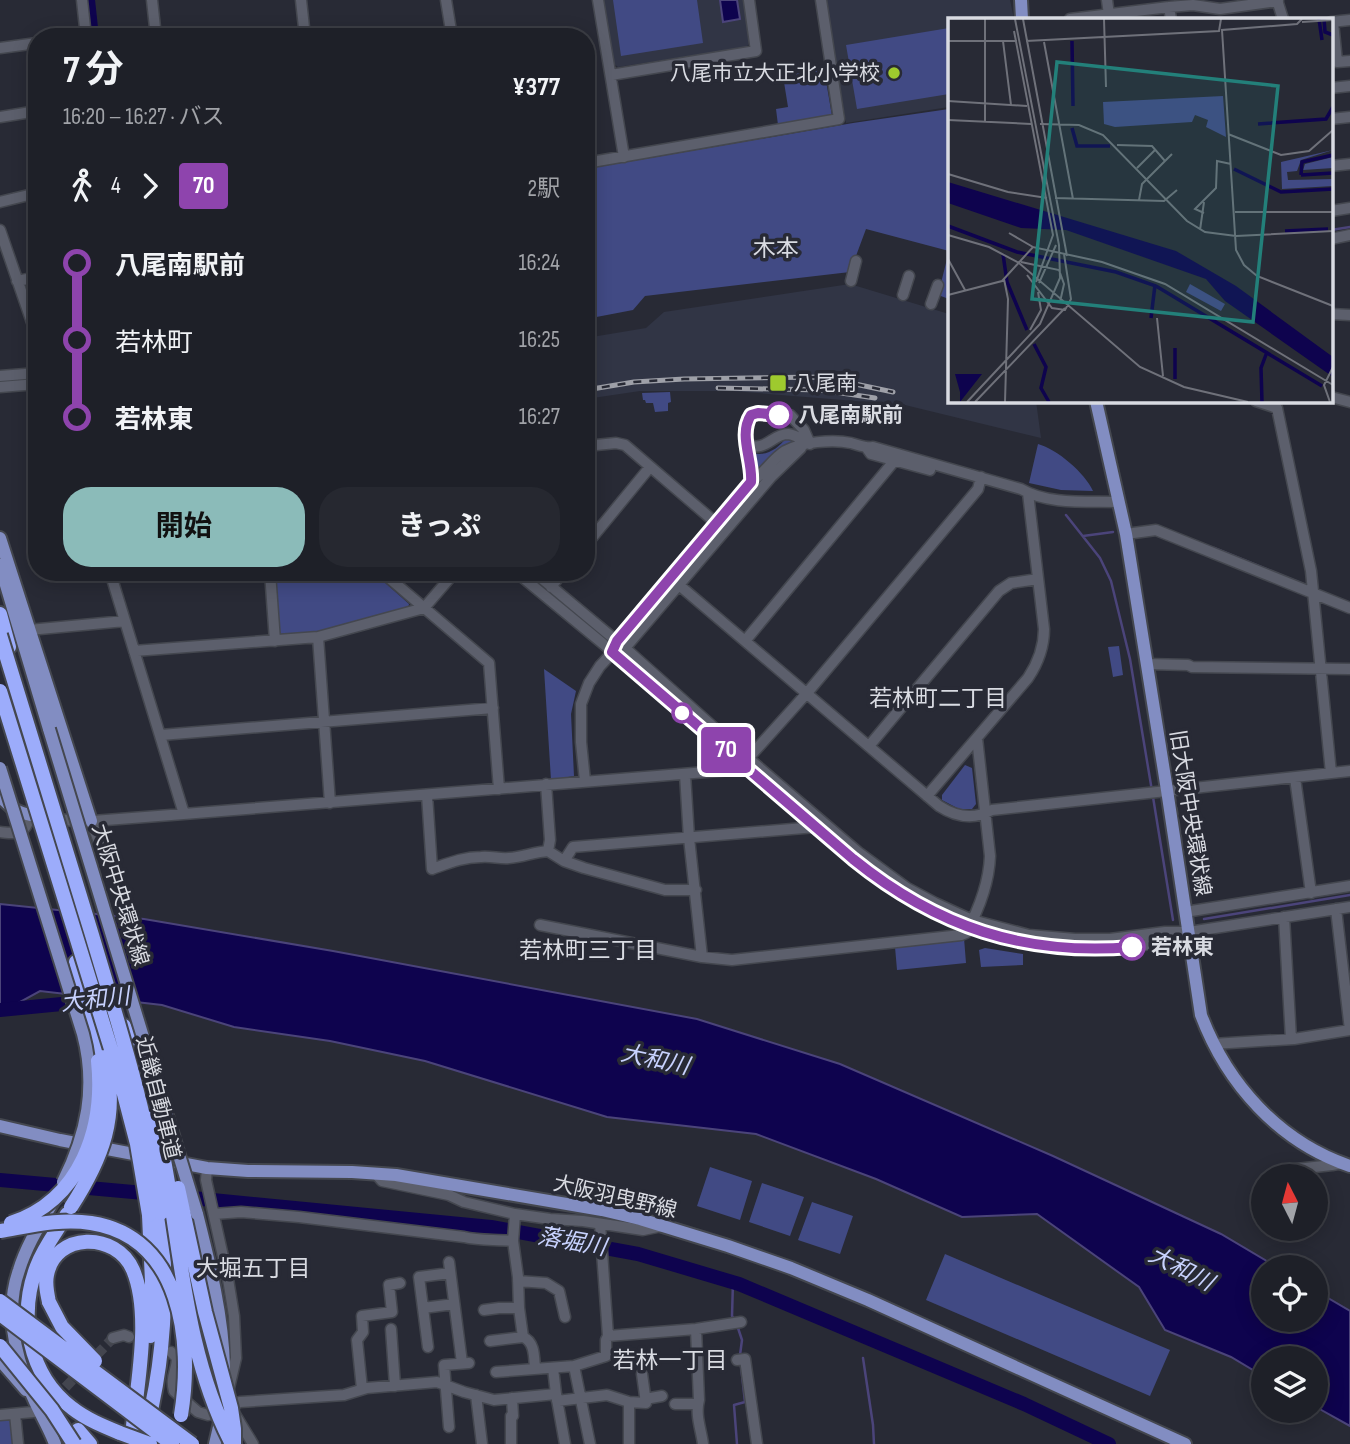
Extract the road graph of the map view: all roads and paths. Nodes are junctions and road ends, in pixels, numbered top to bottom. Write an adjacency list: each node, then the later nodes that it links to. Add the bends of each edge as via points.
1 (82, 0): 20 (street)
2 (152, 0): 21 (street)
3 (301, 0): 22 (street)
4 (446, 0): 23 (street)
5 (598, 0): 27 (street)
6 (749, 0): 27 (street, via 756,51)
7 (821, 0): 34 (street, via 839,119)
8 (1021, 0): 14 (main road)
9 (1107, 0): 13 (street)
10 (1277, 1): 11 (street, via 1220,9); 17 (street)
11 (1193, 3): 12 (street)
12 (1169, 7): 13 (street); 16 (street)
13 (1109, 15): 15 (street)
14 (1023, 18)
15 (1080, 18)
16 (1171, 18)
17 (1283, 18)
18 (1350, 20): 19 (street)
19 (1332, 22): 26 (street, via 1337,62)
20 (84, 28)
21 (155, 28)
22 (304, 28)
23 (451, 28)
24 (28, 44): 25 (street)
25 (0, 48)
26 (1350, 61)
27 (611, 75): 34 (street)
28 (1350, 86): 29 (street)
29 (1332, 88)
30 (28, 112): 31 (street)
31 (0, 117)
32 (1350, 117): 33 (street)
33 (1332, 119)
34 (624, 157): 35 (street)
35 (595, 162)
36 (1350, 164): 37 (street)
37 (1332, 166)
38 (28, 195): 39 (street)
39 (0, 202)
40 (1350, 208): 41 (street)
41 (1332, 211)
42 (0, 230): 48 (street)
43 (1350, 235): 44 (street)
44 (1332, 239)
45 (856, 261): 49 (street)
46 (909, 276): 51 (street)
47 (28, 278): 48 (street)
48 (18, 281): 53 (street)
49 (850, 281)
50 (938, 285): 52 (street)
51 (903, 295)
52 (931, 304)
53 (28, 310)
54 (1332, 314): 55 (street)
55 (1350, 315)
56 (28, 374): 57 (street)
57 (0, 376)
58 (28, 385): 59 (street)
59 (0, 387)
60 (1332, 397): 63 (street)
61 (1096, 402): 75 (main road, 旧大阪中央環状線)
62 (1259, 402): 91 (street, via 1277,408)
63 (1350, 402)
64 (773, 414): 65 (street); 66 (street, via 751,415 746,423); 68 (street, via 789,415 804,430)
65 (780, 435): 66 (street, via 760,447); 68 (street, via 795,435)
66 (746, 444): 73 (street)
67 (595, 445): 71 (street, via 625,445)
68 (807, 445): 69 (street, via 837,441); 73 (street, via 784,452); 89 (street, via 771,477)
69 (866, 447): 70 (street, via 871,454); 72 (street)
70 (895, 460): 72 (street); 100 (street)
71 (650, 467): 76 (street); 77 (street)
72 (980, 480): 74 (street); 108 (street, via 978,489)
73 (751, 482): 76 (street)
74 (1028, 493): 75 (street); 81 (street)
75 (1119, 502): 78 (main road, 旧大阪中央環状線)
76 (716, 523): 101 (street)
77 (595, 534)
78 (1126, 534): 91 (street, via 1156,530); 104 (main road, 旧大阪中央環状線)
79 (0, 538): 96 (main road)
80 (0, 565): 216 (main road, 大阪中央環状線, bridge, via 197,1214 222,1333)
81 (1038, 579): 112 (street, via 1044,629 1039,659); 114 (street, via 1011,583 999,591)
82 (113, 581): 95 (street)
83 (271, 581): 99 (street)
84 (392, 581): 92 (street)
85 (447, 581): 92 (street)
86 (527, 581): 103 (street)
87 (544, 581): 90 (street)
88 (556, 581): 90 (street)
89 (679, 585): 100 (street); 101 (street)
90 (551, 587): 101 (street)
91 (1313, 589): 93 (street); 105 (street)
92 (424, 608): 98 (street); 109 (street, via 489,663)
93 (1350, 608)
94 (0, 614): 113 (highway, bridge)
95 (125, 621): 96 (street); 102 (street)
96 (29, 630): 133 (main road)
97 (0, 635): 113 (highway, 近畿自動車道, bridge)
98 (318, 637): 99 (street); 110 (street)
99 (275, 641): 102 (street)
100 (744, 641): 108 (street)
101 (621, 645): 103 (street); 115 (street)
102 (134, 651): 111 (street)
103 (612, 652): 115 (street); 121 (street, via 589,683 581,704)
104 (1147, 664): 105 (street); 124 (main road, 旧大阪中央環状線)
105 (1321, 669): 106 (street); 119 (street)
106 (1350, 670)
107 (0, 691): 127 (highway, 近畿自動車道, bridge)
108 (807, 693): 114 (street); 115 (street)
109 (493, 708): 110 (street); 123 (street)
110 (325, 722): 111 (street); 129 (street)
111 (161, 735): 130 (street)
112 (977, 738): 128 (street); 131 (street)
113 (32, 739): 157 (highway, 近畿自動車道, bridge)
114 (869, 746): 128 (street)
115 (746, 761): 118 (street, via 732,770); 134 (street); 152 (street, via 884,872)
116 (0, 768): 167 (main road, bridge, via 88,1059 84,1128)
117 (1350, 771): 119 (street)
118 (685, 774): 121 (street); 136 (street)
119 (1331, 774): 120 (street)
120 (1295, 778): 124 (street); 143 (street)
121 (585, 781): 122 (street)
122 (546, 784): 123 (street); 138 (street)
123 (499, 789): 126 (street)
124 (1167, 790): 131 (street); 149 (main road, 旧大阪中央環状線)
125 (0, 795): 132 (main road, via 19,813)
126 (427, 795): 129 (street); 138 (street, via 432,869 462,858 503,859)
127 (33, 796): 156 (highway, bridge); 169 (highway, 近畿自動車道, bridge, via 125,1098)
128 (928, 796): 131 (street, via 949,813)
129 (330, 803): 130 (street)
130 (184, 814): 133 (street)
131 (985, 814): 152 (street, via 990,871)
132 (31, 815): 133 (street); 135 (street, via 23,832)
133 (91, 821): 137 (street)
134 (816, 827): 136 (street); 152 (street, via 891,888 919,905)
135 (0, 832)
136 (690, 838): 139 (street, via 573,847); 141 (street)
137 (102, 850)
138 (548, 851): 139 (street)
139 (564, 861): 141 (street, via 665,890)
140 (1350, 886): 142 (street)
141 (696, 890): 155 (street)
142 (1328, 890): 143 (street); 146 (street)
143 (1307, 893): 144 (street); 148 (street)
144 (1277, 898): 145 (street); 150 (street)
145 (1245, 903): 149 (street); 151 (street)
146 (1333, 907): 147 (street); 148 (street); 158 (street)
147 (1350, 907)
148 (1304, 910): 150 (street)
149 (1185, 912): 154 (main road, 旧大阪中央環状線)
150 (1281, 915): 151 (street); 160 (street)
151 (1247, 919): 154 (street)
152 (971, 924): 154 (street, via 1009,940 1096,949 1164,942); 155 (street, via 961,935 921,940 732,960)
153 (540, 925): 155 (street)
154 (1189, 932): 161 (main road, 旧大阪中央環状線, via 1196,994)
155 (702, 957)
156 (76, 962): 173 (highway, bridge, via 99,1069 91,1139 77,1171 55,1198 31,1216); 219 (highway, bridge, via 107,1068 109,1123 89,1178 33,1277 28,1307 30,1340 38,1367 62,1401 85,1417)
157 (104, 976): 169 (highway, 近畿自動車道, bridge, via 156,1175); 230 (highway, bridge, via 155,1114 197,1345 211,1395)
158 (1349, 1007): 159 (street)
159 (1350, 1030): 160 (street)
160 (1291, 1039): 161 (street)
161 (1213, 1044): 163 (main road, 旧大阪中央環状線, via 1237,1082 1281,1129 1307,1147)
162 (0, 1126): 166 (main road, 大阪羽曳野線)
163 (1347, 1163): 164 (street)
164 (1328, 1165)
165 (375, 1172): 166 (main road, 大阪羽曳野線); 170 (street, via 382,1181); 171 (main road, 大阪羽曳野線, via 602,1210)
166 (206, 1174): 168 (street)
167 (60, 1188): 174 (main road, via 35,1217); 215 (main road, via 24,1256 13,1295 18,1356 30,1392)
168 (213, 1211): 175 (street); 216 (street, via 236,1337 234,1368)
169 (155, 1214): 219 (highway, 近畿自動車道, via 164,1256 159,1364)
170 (515, 1214): 172 (street); 175 (street)
171 (664, 1226): 172 (street); 239 (main road, 大阪羽曳野線, via 791,1268 868,1300)
172 (600, 1228): 189 (street)
173 (0, 1229): 227 (highway, bridge, via 92,1223 135,1241 162,1269 181,1320 185,1371 181,1415)
174 (0, 1237)
175 (513, 1241): 176 (street)
176 (519, 1282): 181 (street); 184 (street, via 546,1283 559,1291)
177 (400, 1283): 205 (street, via 389,1285 392,1312 362,1315 363,1332 357,1340)
178 (0, 1301): 219 (highway, bridge)
179 (454, 1304): 180 (street); 180 (street, via 449,1268 419,1277); 204 (street, via 465,1363 444,1365)
180 (423, 1308): 194 (street)
181 (519, 1308): 182 (street); 188 (street)
182 (485, 1310)
183 (0, 1314): 219 (highway, bridge)
184 (565, 1317)
185 (738, 1322): 187 (street)
186 (391, 1329): 203 (street)
187 (696, 1329): 189 (street); 214 (street)
188 (523, 1336): 192 (street); 200 (street, via 531,1343)
189 (608, 1336): 198 (street, via 606,1356)
190 (129, 1337): 191 (street)
191 (113, 1338)
192 (490, 1341)
193 (0, 1345): 223 (highway, bridge); 224 (highway, bridge)
194 (428, 1347)
195 (171, 1352): 216 (street, via 177,1358 174,1391 202,1415)
196 (741, 1359): 238 (street)
197 (0, 1360): 215 (main road)
198 (574, 1366): 199 (street); 210 (street)
199 (553, 1368): 200 (street); 209 (street)
200 (535, 1369): 201 (street)
201 (496, 1372)
202 (642, 1374): 211 (street)
203 (395, 1385): 204 (street); 205 (street)
204 (444, 1385): 206 (street); 220 (street)
205 (362, 1389): 216 (street, via 344,1395 240,1402)
206 (476, 1395): 208 (street); 232 (street)
207 (663, 1396): 211 (street)
208 (512, 1398): 209 (street); 233 (street)
209 (556, 1398): 210 (street); 234 (street)
210 (581, 1398): 212 (street, via 607,1395); 235 (street)
211 (645, 1399): 212 (street, via 646,1403)
212 (629, 1402): 236 (street)
213 (675, 1404): 214 (street)
214 (697, 1404): 237 (street)
215 (43, 1409): 217 (street); 222 (main road)
216 (223, 1409): 229 (main road, 大阪中央環状線); 231 (street, via 236,1416)
217 (15, 1414): 218 (street); 221 (street)
218 (0, 1415)
219 (136, 1423): 225 (highway); 226 (highway, bridge); 227 (highway, bridge); 228 (highway, bridge); 228 (highway, bridge, via 141,1356 141,1320 139,1292 130,1265 105,1243 73,1244 49,1268 46,1284 62,1327 101,1367)
220 (449, 1427)
221 (18, 1444)
222 (55, 1444)
223 (74, 1444)
224 (90, 1444)
225 (142, 1444)
226 (150, 1444)
227 (172, 1444)
228 (193, 1444)
229 (215, 1444)
230 (233, 1444)
231 (253, 1444)
232 (482, 1444)
233 (511, 1444)
234 (565, 1444)
235 (590, 1444)
236 (629, 1444)
237 (703, 1444)
238 (757, 1444)
239 (1185, 1444)

